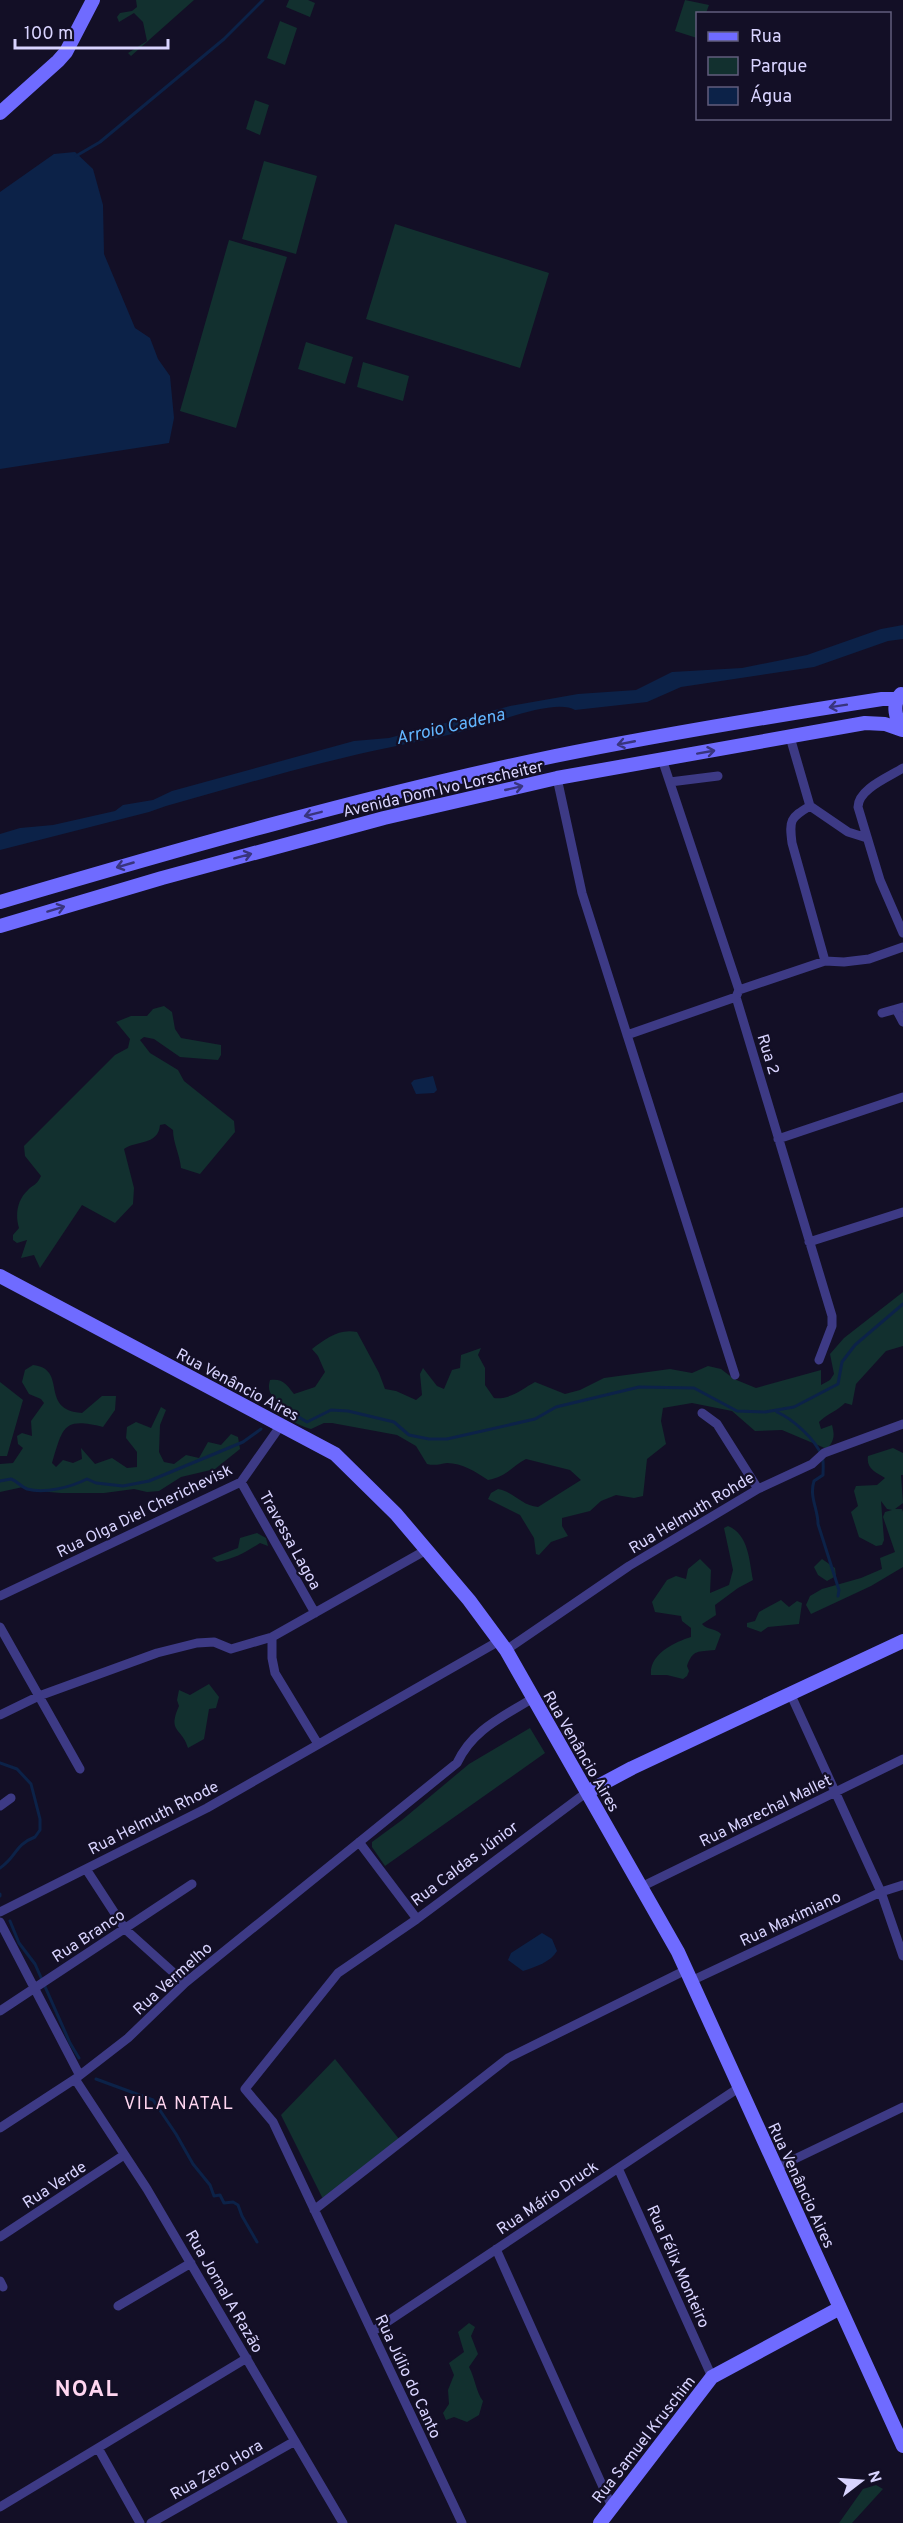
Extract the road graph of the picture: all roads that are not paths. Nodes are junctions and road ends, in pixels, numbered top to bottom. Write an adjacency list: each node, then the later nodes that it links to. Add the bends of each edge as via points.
1 (93, 0): 2 (street, via 58,62)
2 (0, 113)
3 (900, 696): 4 (street, Avenida Dom Ivo Lorscheiter, via 895,708); 13 (street, Avenida Dom Ivo Lorscheiter, one-way to 13, via 554,757 263,826)
4 (902, 730): 5 (street, Avenida Dom Ivo Lorscheiter, via 873,723)
5 (790, 737): 6 (street, Avenida Dom Ivo Lorscheiter, one-way to 5); 11 (street)
6 (662, 759): 9 (street, Avenida Dom Ivo Lorscheiter); 10 (street, Rua 2)
7 (903, 768): 12 (street, via 858,800)
8 (718, 776): 10 (street)
9 (557, 778): 14 (street, Avenida Dom Ivo Lorscheiter, one-way to 9, via 384,818); 22 (street, via 582,893)
10 (670, 782): 18 (street, Rua 2)
11 (810, 806): 12 (street, via 848,832); 17 (street, via 793,816 790,826)
12 (867, 838): 15 (street)
13 (0, 902)
14 (0, 926)
15 (903, 933)
16 (903, 947): 17 (street, via 869,959)
17 (825, 961): 18 (street)
18 (737, 993): 22 (street); 24 (street, Rua 2)
19 (900, 1008): 20 (street); 21 (street)
20 (882, 1013)
21 (903, 1022)
22 (627, 1035): 29 (street)
23 (903, 1097): 24 (street)
24 (778, 1138): 26 (street, Rua 2)
25 (903, 1212): 26 (street)
26 (810, 1242): 28 (street, Rua 2, via 832,1316)
27 (0, 1276): 32 (street, Rua Venâncio Aires)
28 (819, 1360)
29 (735, 1375)
30 (702, 1413): 34 (street, via 717,1424)
31 (903, 1424): 34 (street, Rua Helmuth Rohde, via 824,1453)
32 (281, 1425): 33 (street, Rua Olga Diel Cherichevisk); 35 (street, Rua Venâncio Aires, via 335,1454)
33 (241, 1482): 36 (street, Rua Olga Diel Cherichevisk); 37 (street, Travessa Lagoa)
34 (758, 1489): 41 (street, Rua Helmuth Rohde)
35 (428, 1549): 37 (street); 41 (street, Rua Venâncio Aires)
36 (0, 1596)
37 (315, 1613): 39 (street)
38 (0, 1626): 43 (street)
39 (272, 1637): 43 (street, via 231,1649 214,1642 157,1653); 46 (street, via 275,1673)
40 (903, 1641): 42 (street, Rua Caldas Júnior)
41 (502, 1645): 44 (street, Rua Venâncio Aires); 46 (street, Rua Helmuth Rohde)
42 (790, 1693): 49 (street, Rua Caldas Júnior); 50 (street)
43 (39, 1696): 45 (street); 48 (street)
44 (533, 1698): 49 (street, Rua Venâncio Aires); 53 (street, Rua Vermelho, via 481,1731 465,1746 458,1763)
45 (0, 1715)
46 (318, 1744): 54 (street, Rua Helmuth Rhode, via 207,1808)
47 (903, 1759): 50 (street, Rua Marechal Mallet)
48 (80, 1769)
49 (587, 1792): 57 (street, Rua Venâncio Aires); 60 (street, Rua Caldas Júnior)
50 (835, 1792): 57 (street, Rua Marechal Mallet); 58 (street)
51 (11, 1798): 52 (street)
52 (0, 1806)
53 (359, 1842): 60 (street); 65 (street, Rua Vermelho)
54 (86, 1869): 59 (street, Rua Helmuth Rhode); 62 (street)
55 (192, 1884): 62 (street, Rua Branco)
56 (903, 1885): 58 (street, Rua Maximiano)
57 (641, 1887): 64 (street, Rua Venâncio Aires)
58 (881, 1892): 63 (street); 64 (street, Rua Maximiano)
59 (0, 1912)
60 (417, 1918): 75 (street, Rua Caldas Júnior, via 338,1973 245,2090 273,2122)
61 (0, 1922): 66 (street, Rua Jornal A Razão)
62 (125, 1929): 65 (street); 66 (street, Rua Branco)
63 (903, 1956)
64 (689, 1976): 69 (street, Rua Venâncio Aires); 75 (street, Rua Maximiano, via 508,2058)
65 (185, 1983): 68 (street, Rua Vermelho, via 128,2038)
66 (35, 1988): 67 (street, Rua Branco); 68 (street, Rua Jornal A Razão)
67 (0, 2011)
68 (77, 2077): 71 (street, Rua Vermelho); 72 (street, Rua Jornal A Razão)
69 (740, 2087): 73 (street, Rua Mário Druck); 74 (street, Rua Venâncio Aires)
70 (903, 2108): 74 (street)
71 (0, 2128)
72 (124, 2155): 76 (street, Rua Verde); 79 (street, Rua Jornal A Razão)
73 (618, 2168): 78 (street, Rua Mário Druck); 84 (street, Rua Félix Monteiro)
74 (776, 2168): 81 (street, Rua Venâncio Aires)
75 (314, 2210): 77 (street, Rua Caldas Júnior)
76 (0, 2237)
77 (329, 2242): 82 (street, Rua Júlio do Canto)
78 (496, 2249): 82 (street, Rua Mário Druck); 89 (street)
79 (191, 2263): 80 (street); 83 (street, Rua Jornal A Razão)
80 (118, 2306)
81 (840, 2308): 84 (street, Rua Samuel Kruschim); 86 (street, Rua Venâncio Aires)
82 (372, 2332): 93 (street, Rua Júlio do Canto)
83 (247, 2358): 85 (street, Rua Jornal A Razão); 87 (street)
84 (712, 2377): 89 (street, Rua Samuel Kruschim)
85 (295, 2441): 91 (street, Rua Zero Hora); 92 (street, Rua Jornal A Razão)
86 (903, 2445)
87 (98, 2448): 88 (street); 90 (street)
88 (0, 2507)
89 (612, 2507): 94 (street, Rua Samuel Kruschim)
90 (140, 2523)
91 (152, 2523)
92 (343, 2523)
93 (462, 2523)
94 (600, 2523)

